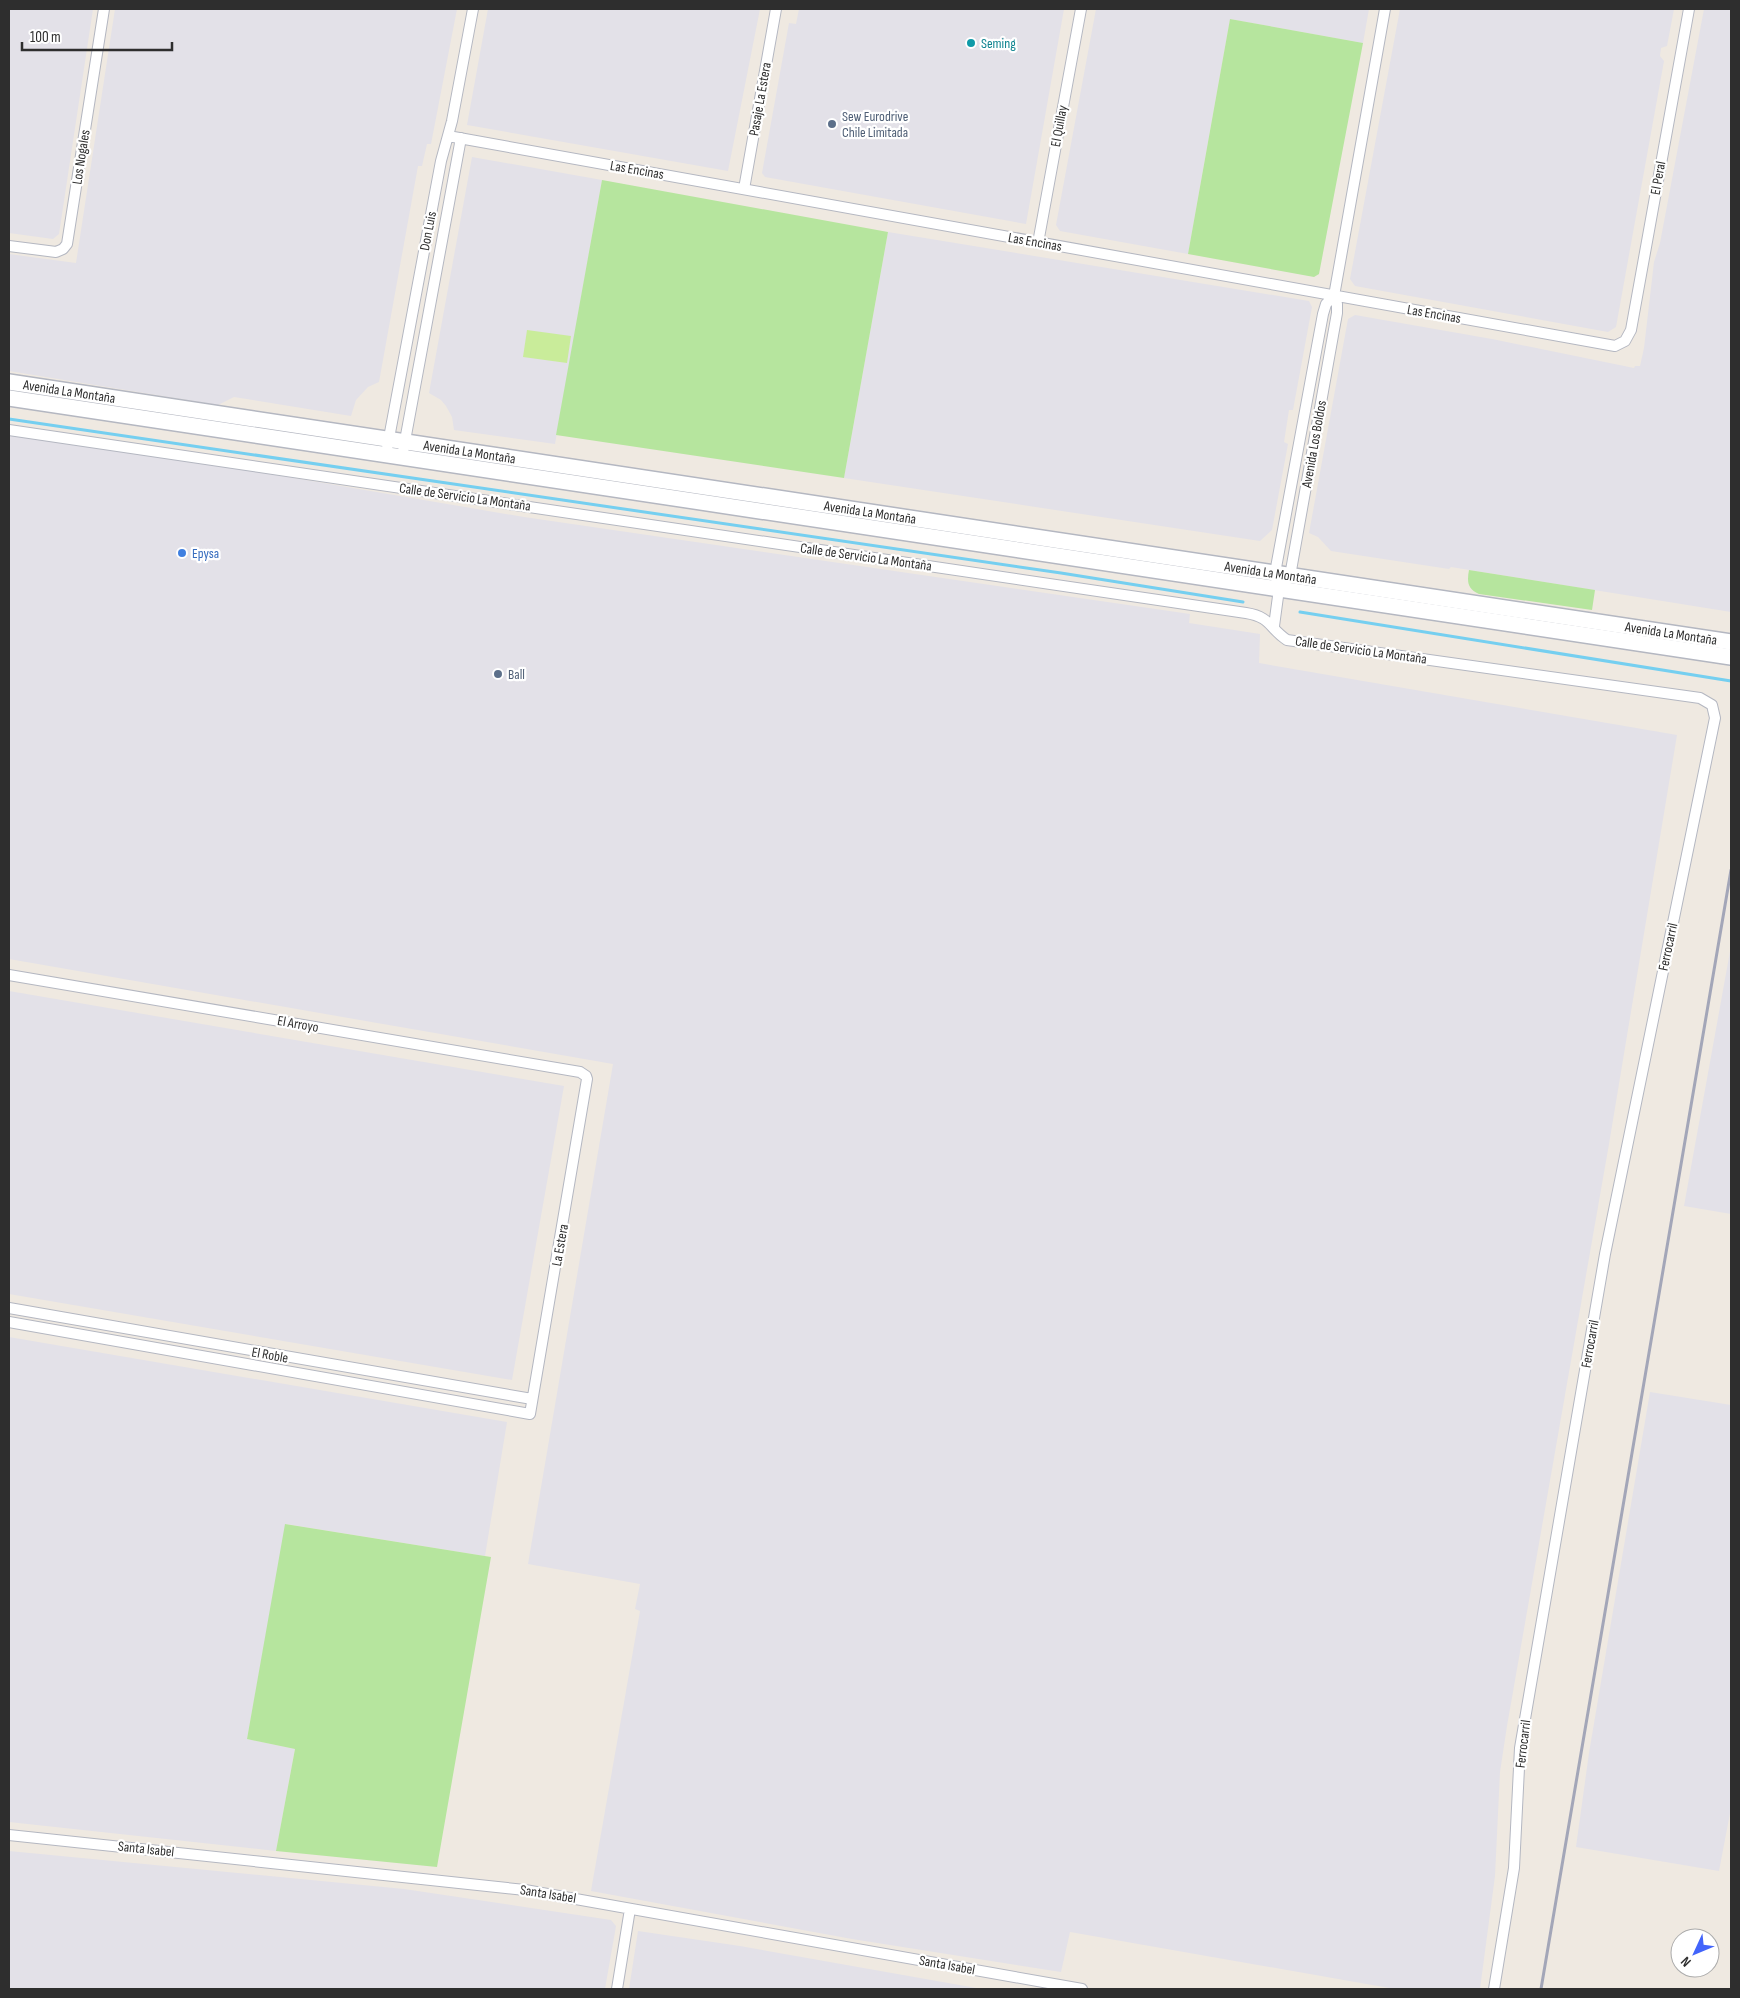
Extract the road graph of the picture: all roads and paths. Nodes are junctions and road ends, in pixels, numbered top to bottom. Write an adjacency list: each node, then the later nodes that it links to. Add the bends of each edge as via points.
1 (104, 9): 11 (street, Los Nogales, via 68,244 56,252)
2 (473, 9): 7 (street, Don Luis)
3 (776, 9): 9 (street, Pasaje La Estera)
4 (1081, 9): 10 (street, El Quillay)
5 (1385, 9): 12 (street, Avenida Los Boldos)
6 (1689, 9): 13 (street, El Peral, via 1631,330)
7 (448, 136): 8 (street, Las Encinas); 19 (street, Don Luis)
8 (461, 138): 9 (street, Las Encinas); 20 (street)
9 (744, 190): 10 (street, Las Encinas)
10 (1038, 242): 12 (street, Las Encinas)
11 (9, 246)
12 (1334, 296): 13 (street, Las Encinas, via 1611,346); 21 (street, Avenida Los Boldos, via 1326,304 1323,314); 22 (street, Avenida Los Boldos, via 1337,313)
13 (1622, 344)
14 (9, 382): 16 (main road, Avenida La Montaña)
15 (9, 398): 18 (main road, Avenida La Montaña)
16 (305, 426): 18 (main road); 19 (main road, Avenida La Montaña)
17 (9, 430): 24 (street, Calle de Servicio La Montaña, via 1259,615)
18 (303, 442): 19 (main road, Avenida La Montaña)
19 (387, 447): 20 (main road, Avenida La Montaña)
20 (404, 449): 21 (main road, Avenida La Montaña); 23 (main road, Avenida La Montaña)
21 (1274, 573): 22 (main road, Avenida La Montaña); 23 (street, Avenida Los Boldos)
22 (1290, 576): 23 (street); 25 (main road, Avenida La Montaña)
23 (1279, 589): 24 (street, Avenida Los Boldos); 26 (main road, Avenida La Montaña)
24 (1274, 626): 27 (street, Calle de Servicio La Montaña, via 1287,640 1700,698)
25 (1731, 642)
26 (1731, 657)
27 (1712, 705): 38 (street, Ferrocarril, via 1715,718 1605,1254 1520,1748 1514,1868)
28 (9, 975): 29 (street, El Arroyo, via 580,1072)
29 (586, 1076): 32 (street, La Estera)
30 (9, 1308): 32 (street, El Roble)
31 (9, 1322): 33 (street, El Roble)
32 (532, 1400): 33 (street, La Estera)
33 (530, 1414)
34 (9, 1835): 35 (street, Santa Isabel, via 481,1884)
35 (630, 1909): 36 (street); 37 (street, Santa Isabel)
36 (617, 1989)
37 (1082, 1989)
38 (1494, 1989)

